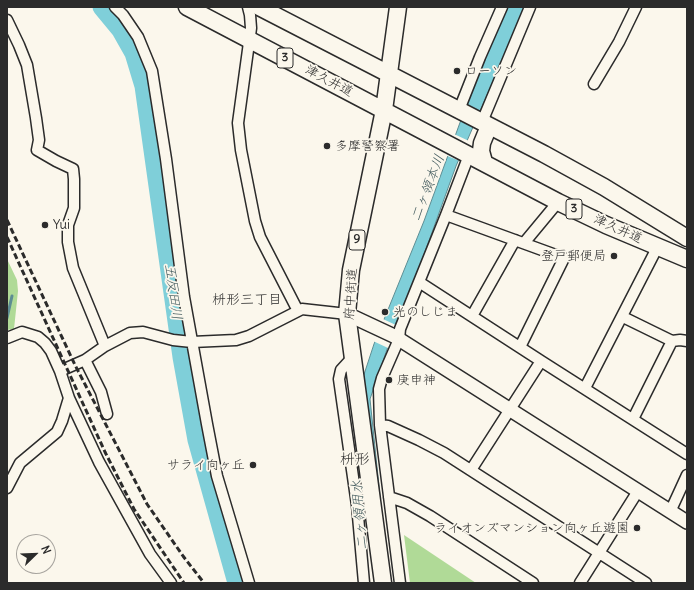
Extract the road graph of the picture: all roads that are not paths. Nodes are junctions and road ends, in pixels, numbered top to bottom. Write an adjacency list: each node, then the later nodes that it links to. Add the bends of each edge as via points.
1 (115, 7): 31 (street, via 138,37 155,84)
2 (187, 7): 10 (main road, 津久井道 / 3)
3 (248, 7): 10 (street)
4 (259, 7): 11 (main road)
5 (398, 7): 11 (main road, 府中街道 / 9)
6 (502, 7): 14 (street, via 480,57)
7 (530, 7): 15 (street)
8 (636, 7): 12 (street)
9 (7, 20): 34 (street, via 27,65 39,140 37,150 73,169 74,208 68,225 73,268)
10 (251, 40): 13 (main road, 津久井道 / 3); 25 (street, via 238,123 241,150 260,237)
11 (389, 74): 13 (main road, 府中街道 / 9); 14 (main road)
12 (594, 84)
13 (384, 110): 16 (main road, 津久井道 / 3); 26 (main road, 府中街道 / 9, via 351,270)
14 (461, 111): 15 (main road, 津久井道)
15 (483, 123): 17 (main road); 20 (main road, 津久井道, via 604,187)
16 (467, 154): 17 (main road, 津久井道 / 3); 19 (street)
17 (484, 162): 18 (main road, 津久井道 / 3)
18 (558, 202): 21 (street); 22 (main road, 津久井道 / 3)
19 (446, 215): 21 (street); 24 (street)
20 (687, 238)
21 (520, 242): 27 (street); 35 (street, via 564,258)
22 (658, 246): 23 (main road, 津久井道 / 3); 28 (street)
23 (687, 259)
24 (419, 282): 27 (street); 29 (street)
25 (298, 311): 26 (street, via 302,309); 31 (street, via 276,324 236,340)
26 (347, 314): 29 (street); 38 (main road, 府中街道 / 9)
27 (472, 316): 35 (street)
28 (623, 317): 32 (street); 40 (street)
29 (396, 337): 42 (street); 45 (street, via 379,389)
30 (7, 338): 39 (street, via 22,332 38,337 51,351)
31 (190, 341): 34 (street, via 172,340 143,332 130,333); 56 (street, via 217,476)
32 (672, 341): 33 (street); 44 (street)
33 (687, 341)
34 (105, 346): 36 (street)
35 (520, 347): 37 (street)
36 (85, 360): 39 (street); 43 (street, via 101,392)
37 (542, 361): 40 (street); 42 (street)
38 (354, 364): 57 (street, via 341,370 339,379 357,505); 58 (main road, 府中街道 / 9)
39 (60, 371): 41 (street)
40 (585, 388): 44 (street)
41 (69, 398): 49 (street, via 57,432 20,463); 55 (street, via 130,520)
42 (511, 409): 47 (street); 50 (street)
43 (107, 414)
44 (633, 419): 46 (street)
45 (380, 425): 47 (street, via 419,440); 51 (street)
46 (687, 454)
47 (471, 470): 54 (street)
48 (687, 475): 52 (street)
49 (7, 488)
50 (638, 491): 52 (street); 54 (street)
51 (389, 497): 59 (street); 60 (street, via 407,503 430,516)
52 (670, 512): 53 (street)
53 (687, 522)
54 (599, 553): 61 (street); 62 (street)
55 (171, 583)
56 (249, 583)
57 (364, 583)
58 (383, 583)
59 (400, 583)
60 (533, 583)
61 (580, 583)
62 (646, 583)

